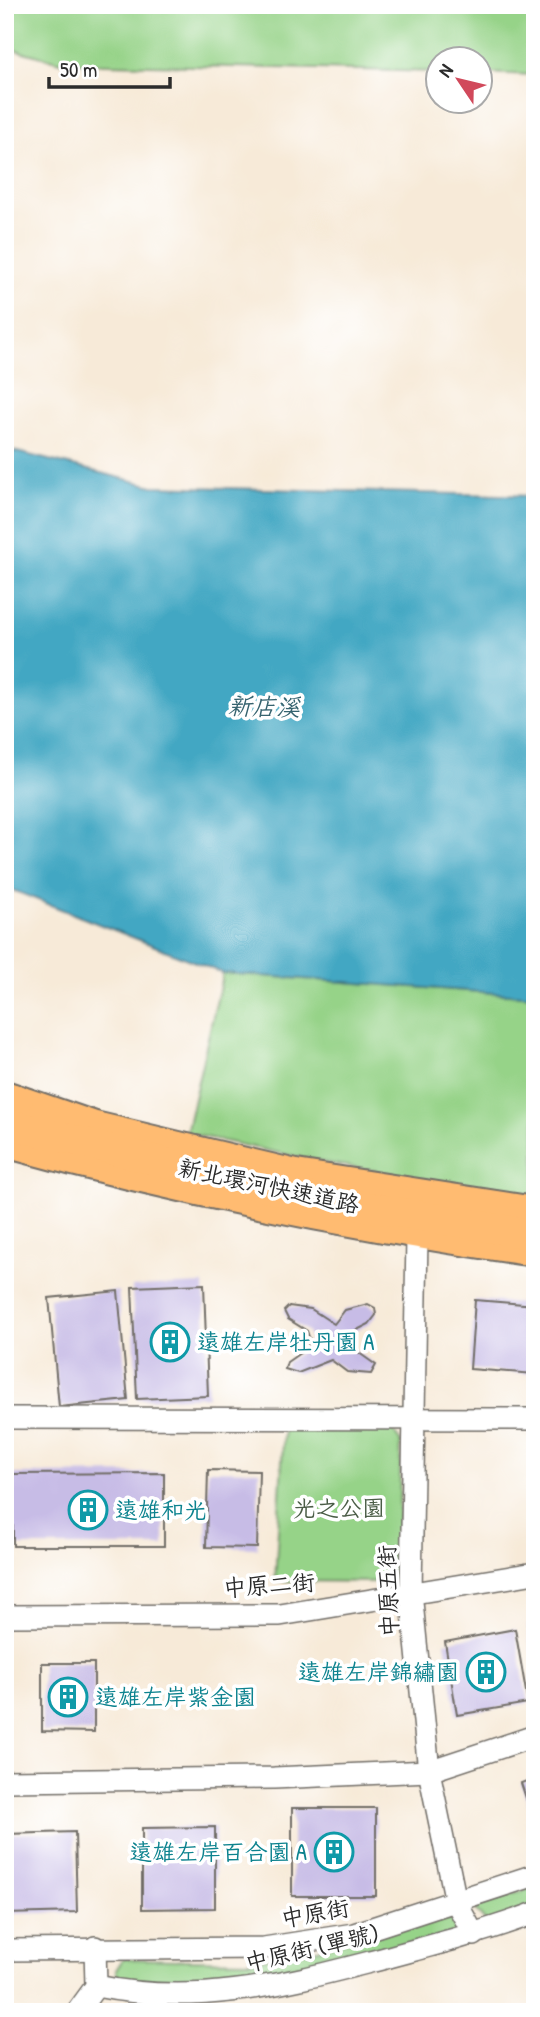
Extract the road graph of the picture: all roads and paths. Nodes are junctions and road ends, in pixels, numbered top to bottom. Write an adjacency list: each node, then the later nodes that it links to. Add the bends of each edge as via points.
1 (8, 1107): 3 (main road, via 296,1173); 4 (highway, 新北環河快速道路, via 296,1195)
2 (5, 1144): 5 (main road, via 110,1173)
3 (535, 1210)
4 (535, 1235)
5 (417, 1237): 6 (main road); 7 (street, 中原五街)
6 (535, 1253)
7 (415, 1417): 8 (street); 9 (street); 11 (street, 中原五街)
8 (5, 1418)
9 (535, 1419)
10 (535, 1573): 11 (street, 中原二街)
11 (411, 1592): 12 (street, 中原二街, via 280,1615); 14 (street, 中原五街)
12 (5, 1616)
13 (535, 1736): 14 (street)
14 (429, 1771): 15 (street); 17 (street, 中原五街)
15 (5, 1781)
16 (535, 1875): 17 (street, 中原街)
17 (456, 1902): 19 (street, 中原五街); 20 (street, 中原街, via 354,1934 264,1948)
18 (535, 1913): 19 (street, 中原街 (單號))
19 (474, 1935): 22 (street, 中原街 (單號), via 272,1987 220,1994 133,1994)
20 (95, 1947): 21 (street, 中原街); 22 (street)
21 (5, 1950)
22 (96, 1986): 23 (street)
23 (77, 2012)

